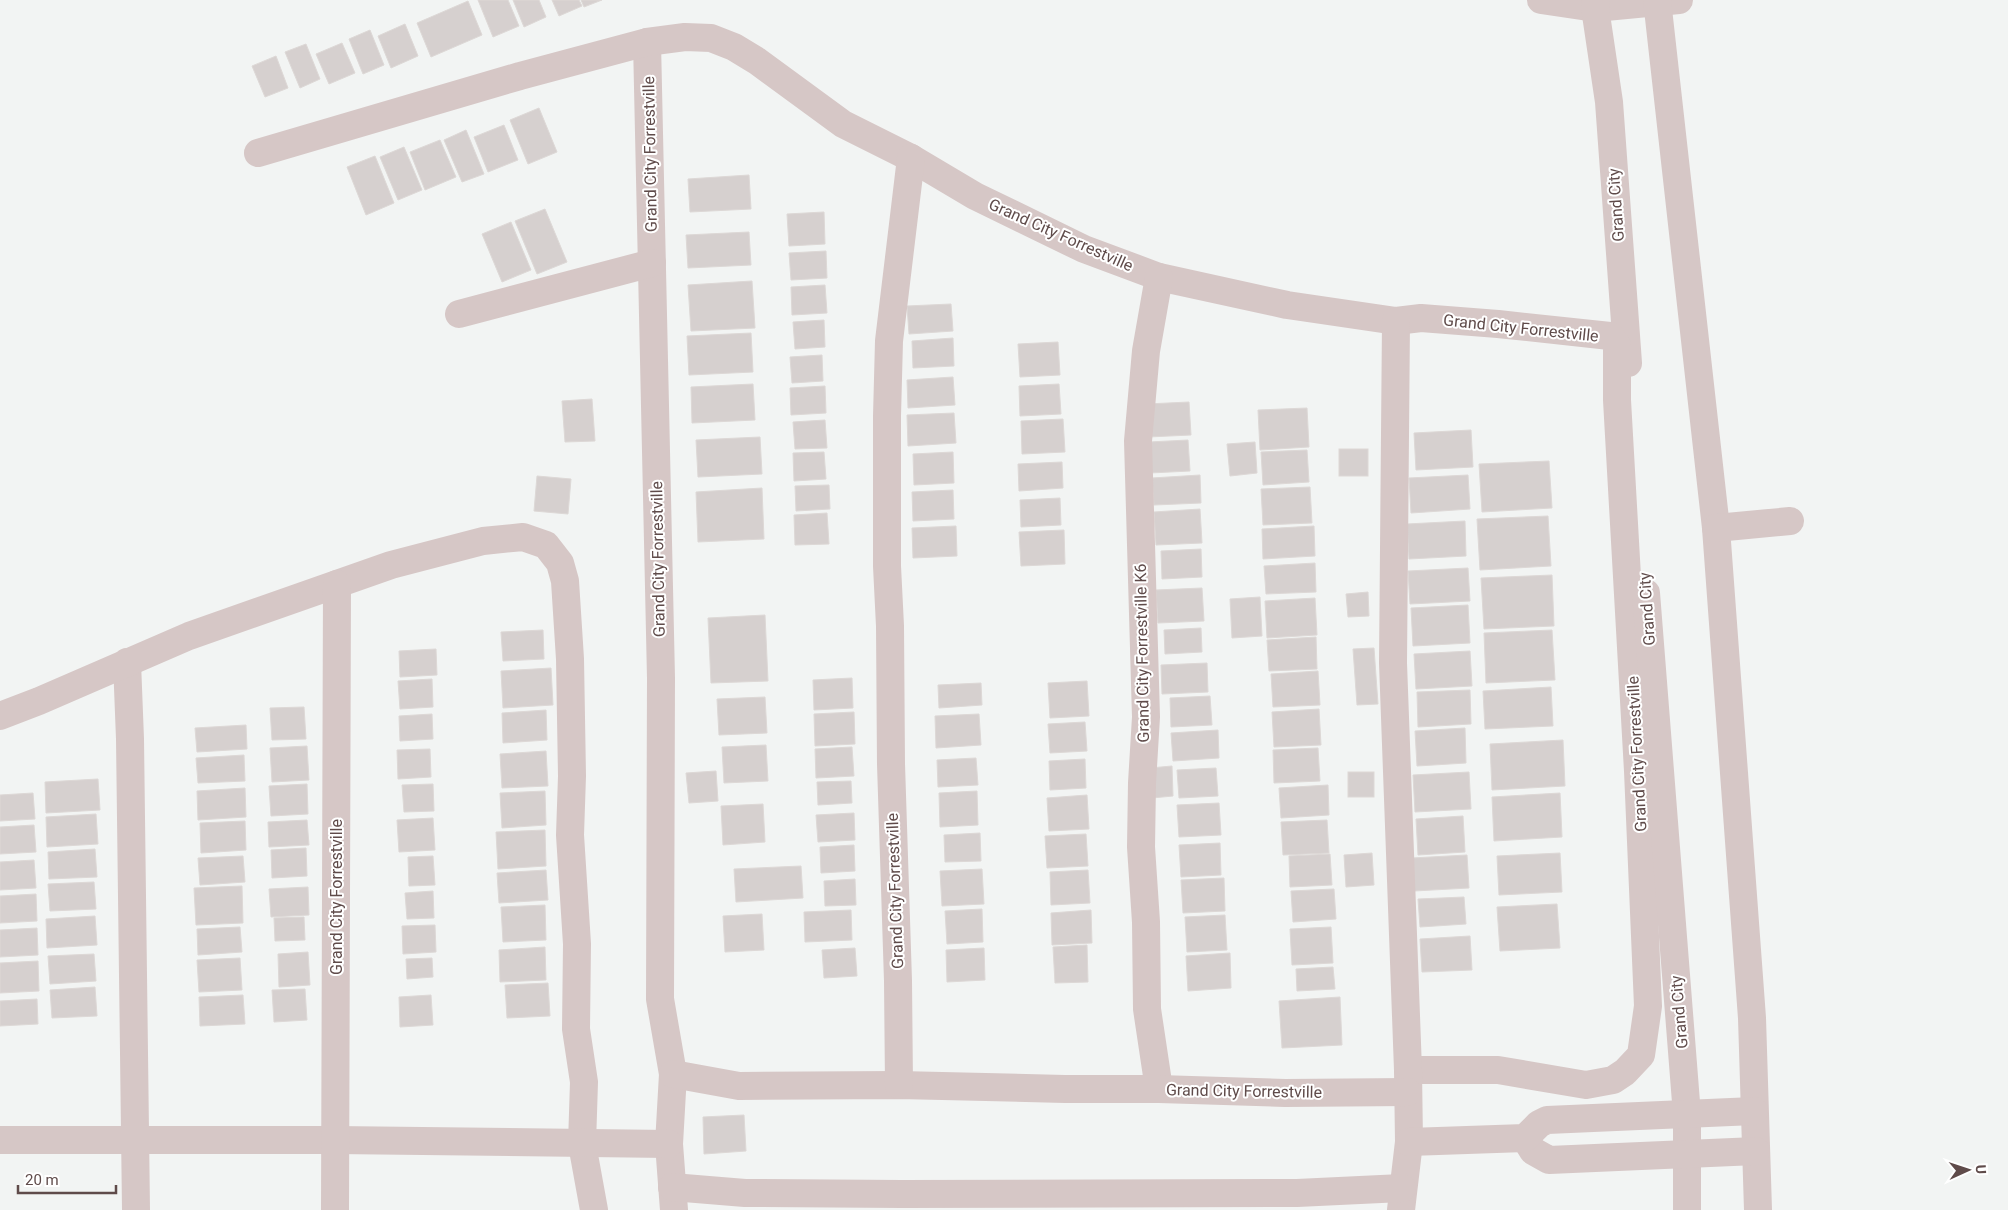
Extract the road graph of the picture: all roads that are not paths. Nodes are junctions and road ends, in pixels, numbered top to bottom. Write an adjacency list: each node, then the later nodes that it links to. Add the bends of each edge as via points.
1 (1541, 0): 3 (street)
2 (1664, 1): 3 (street); 12 (street, via 1663,47)
3 (1595, 4): 21 (street, Grand City, via 1609,102)
4 (647, 42): 5 (street, Grand City Forrestville); 6 (street, Grand City Forrestville, via 685,37 711,38 734,47 843,124); 7 (street, Grand City Forrestville)
5 (258, 153)
6 (911, 158): 8 (street, Grand City Forrestville, via 975,196 1060,237); 18 (street, Grand City Forrestville, via 889,341 887,416 886,566)
7 (652, 263): 9 (street); 16 (street, Grand City Forrestville, via 661,678 660,998)
8 (1159, 277): 10 (street, Grand City Forrestville, via 1287,305); 19 (street, Grand City Forrestville K6, via 1146,351 1138,441 1146,717 1140,847 1146,922 1147,1009)
9 (459, 314)
10 (1396, 321): 17 (street, Grand City Forrestville, via 1393,663); 17 (street, Grand City Forrestville, via 1421,318 1610,336 1617,345 1617,400 1648,1006 1641,1055 1613,1080 1586,1085 1498,1070)
11 (1790, 520): 12 (street)
12 (1716, 528): 20 (street, via 1752,1018)
13 (337, 584): 14 (street, via 189,636); 25 (street, Grand City Forrestville); 27 (street, via 483,541 523,537 546,545 560,563 565,582 570,659 570,835 576,944 576,1029 584,1082)
14 (127, 662): 15 (street); 23 (street)
15 (0, 716)
16 (673, 1074): 18 (street, Grand City Forrestville, via 739,1086); 28 (street, Grand City Forrestville)
17 (1408, 1081): 19 (street, Grand City Forrestville, via 1285,1093); 26 (street, Grand City Forrestville)
18 (899, 1085): 19 (street, Grand City Forrestville)
19 (1159, 1089)
20 (1754, 1111): 21 (street); 29 (street)
21 (1687, 1114): 22 (street, via 1547,1120); 30 (street, Grand City)
22 (1525, 1138): 26 (street); 30 (street, via 1534,1151 1549,1160)
23 (135, 1139): 24 (street); 25 (street); 35 (street)
24 (0, 1140)
25 (335, 1140): 27 (street); 36 (street, Grand City Forrestville)
26 (1409, 1142): 32 (street, Grand City Forrestville)
27 (582, 1144): 28 (street); 37 (street)
28 (670, 1144): 31 (street, Grand City Forrestville)
29 (1756, 1151): 30 (street); 39 (street)
30 (1688, 1153): 38 (street, Grand City)
31 (673, 1199): 33 (street, Grand City Forrestville, via 745,1193)
32 (1401, 1199): 34 (street, Grand City Forrestville, via 1297,1193)
33 (902, 1202): 34 (street, Grand City Forrestville)
34 (1152, 1202)
35 (136, 1210)
36 (336, 1210)
37 (594, 1210)
38 (1687, 1210)
39 (1758, 1210)

